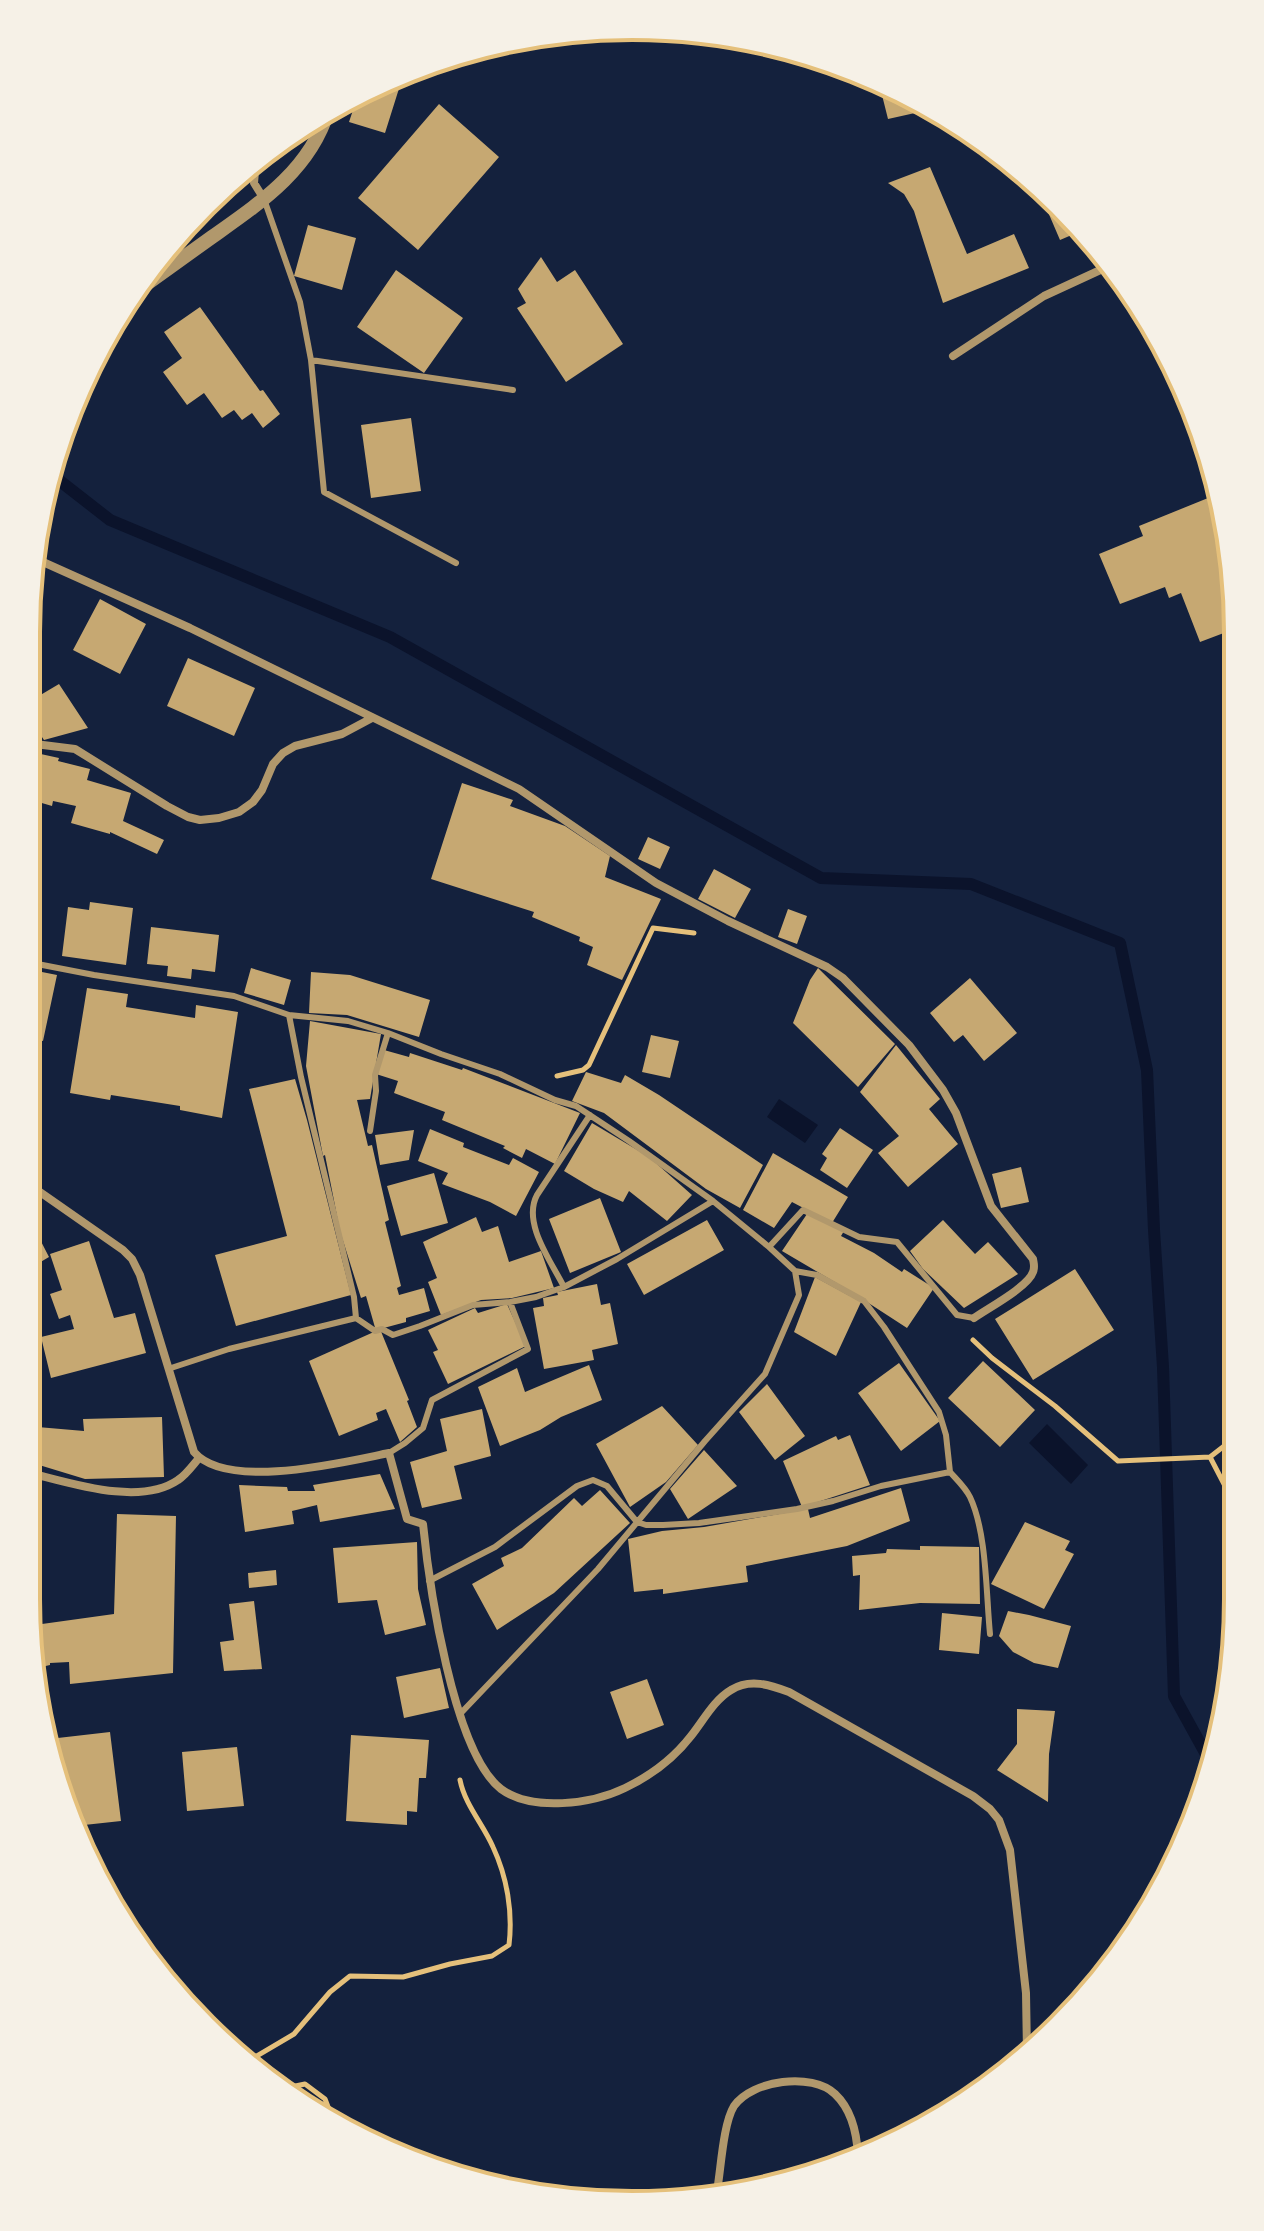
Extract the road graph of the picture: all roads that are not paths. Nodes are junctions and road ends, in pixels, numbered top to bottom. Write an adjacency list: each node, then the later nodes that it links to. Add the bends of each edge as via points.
1 (319, 130): 3 (street, via 299,165)
2 (255, 177): 3 (street)
3 (264, 199): 5 (street); 7 (lane, via 300,302)
4 (1100, 270): 6 (street, via 1044,296)
5 (161, 273)
6 (953, 356)
7 (311, 360): 8 (lane); 10 (lane, via 324,492)
8 (513, 390)
9 (44, 563): 11 (street)
10 (456, 563)
11 (372, 718): 12 (street, via 283,753 253,802 239,812 200,820 167,806 75,749); 25 (street, via 519,789 656,883 843,978 909,1045 943,1090 991,1206 1033,1259 1032,1276)
12 (40, 745)
13 (40, 965): 14 (lane, via 234,996)
14 (289, 1015): 15 (lane, via 348,1021); 24 (lane)
15 (388, 1033): 16 (lane); 17 (lane, via 375,1075)
16 (590, 1115): 19 (lane); 22 (lane, via 532,1210)
17 (370, 1131)
18 (40, 1192): 26 (street, via 132,1259)
19 (713, 1201): 20 (lane); 22 (lane)
20 (769, 1247): 21 (lane); 25 (lane, via 803,1210 859,1237 897,1242 957,1315)
21 (795, 1271): 29 (lane, via 817,1275 864,1301 939,1412); 31 (lane, via 799,1295 765,1374)
22 (564, 1287): 23 (lane)
23 (510, 1302): 24 (lane, via 473,1305 393,1335); 27 (lane, via 528,1349 432,1400 423,1428)
24 (356, 1318): 26 (lane)
25 (974, 1318)
26 (168, 1369): 28 (street)
27 (389, 1453): 28 (street, via 272,1472 220,1467); 32 (street, via 407,1519 423,1524)
28 (199, 1458): 30 (street, via 178,1481 151,1491 113,1492)
29 (950, 1472): 31 (lane, via 741,1518); 33 (lane, via 970,1497 977,1520)
30 (40, 1475)
31 (637, 1522): 32 (lane, via 607,1486 593,1480 577,1486 495,1547); 34 (lane)
32 (429, 1581): 34 (street)
33 (990, 1634)
34 (461, 1713): 35 (street, via 474,1752 502,1789 549,1804 625,1788 667,1761 731,1689 768,1684 973,1796 999,1820 1010,1850)
35 (1027, 2040)
36 (858, 2147): 37 (street, via 845,2105 833,2092 800,2082 759,2087 742,2098 728,2120)
37 (718, 2185)

